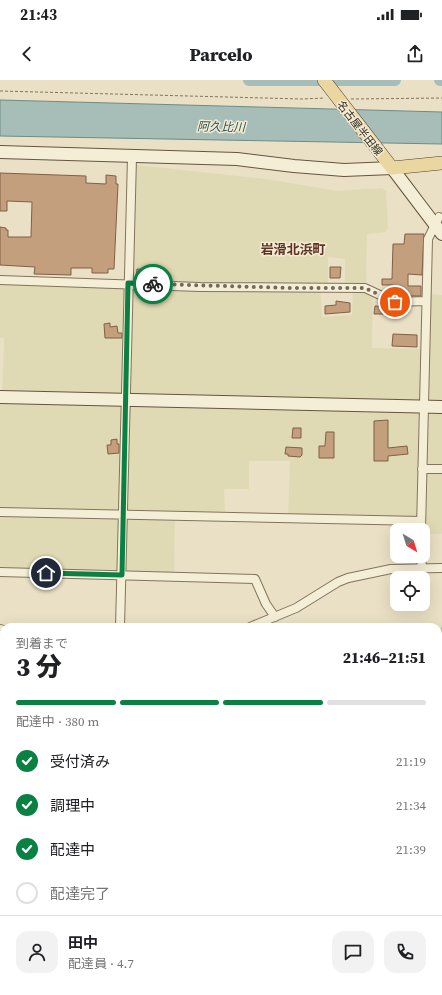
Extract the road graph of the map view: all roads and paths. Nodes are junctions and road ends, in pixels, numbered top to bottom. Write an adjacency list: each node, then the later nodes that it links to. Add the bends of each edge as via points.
1 (324, 80): 7 (main road, 名古屋半田線)
2 (335, 80): 6 (main road, 名古屋半田線)
3 (0, 92): 4 (path, via 302,100)
4 (328, 98)
5 (442, 98): 6 (path)
6 (349, 99): 7 (main road, 名古屋半田線)
7 (383, 151): 11 (main road, 名古屋半田線)
8 (0, 152): 9 (street)
9 (132, 157): 11 (street, via 237,159 344,170); 14 (street)
10 (442, 163): 11 (main road)
11 (396, 167): 12 (street)
12 (440, 224): 15 (street, via 428,239)
13 (0, 280): 14 (street)
14 (128, 283): 15 (street, via 365,288 395,302); 17 (street)
15 (426, 301): 18 (street)
16 (0, 396): 17 (street)
17 (125, 399): 18 (street); 23 (street)
18 (424, 407): 19 (street); 20 (street)
19 (442, 407)
20 (422, 469): 21 (street); 24 (street)
21 (442, 469)
22 (0, 512): 23 (street)
23 (122, 516): 24 (street); 29 (street)
24 (421, 521)
25 (422, 563): 27 (street)
26 (442, 568): 27 (street)
27 (422, 570): 30 (street, via 391,569 348,578)
28 (0, 572): 29 (street)
29 (122, 575): 30 (street, via 255,580); 31 (street)
30 (275, 617): 32 (street)
31 (120, 623)
32 (260, 623)

